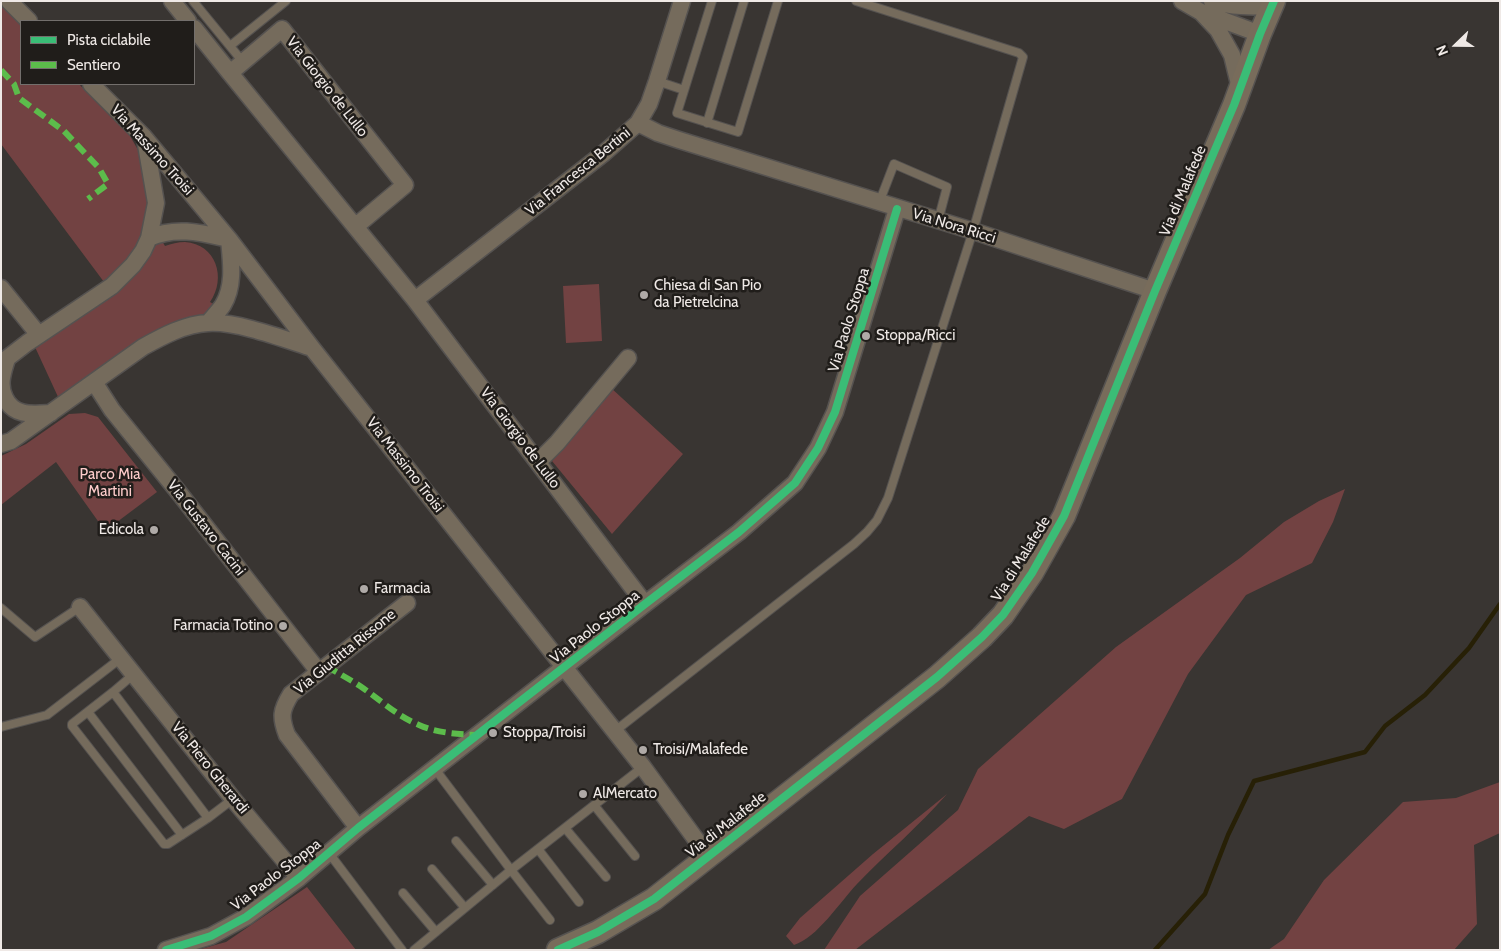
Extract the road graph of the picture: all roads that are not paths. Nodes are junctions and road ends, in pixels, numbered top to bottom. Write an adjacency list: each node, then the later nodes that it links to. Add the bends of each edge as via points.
1 (9, 1): 13 (street)
2 (172, 1): 14 (street)
3 (193, 1): 17 (lane)
4 (286, 1): 17 (lane)
5 (682, 1): 20 (street, Via Francesca Bertini)
6 (712, 1): 23 (lane)
7 (744, 1): 25 (lane)
8 (778, 1): 25 (lane, via 738,132)
9 (856, 1): 31 (lane, via 1019,53 1023,57)
10 (1182, 1): 12 (street)
11 (1273, 4): 12 (street); 16 (street, Via di Malafede)
12 (1206, 7): 16 (street); 22 (street, via 1232,55)
13 (28, 20)
14 (187, 20)
15 (195, 29): 19 (street)
16 (1260, 34): 22 (street, Via di Malafede)
17 (230, 46): 18 (lane)
18 (243, 62): 19 (street, Via Giorgio de Lullo); 30 (street, Via Giorgio de Lullo, via 282,29 405,185)
19 (230, 73): 30 (street, Via Giorgio de Lullo)
20 (658, 81): 23 (lane); 24 (street, Via Francesca Bertini)
21 (92, 85): 26 (street, Via Massimo Troisi)
22 (1240, 88): 35 (street, Via di Malafede)
23 (684, 90): 25 (lane, via 677,113)
24 (638, 123): 27 (street, Via Nora Ricci, via 672,138); 36 (street, Via Francesca Bertini)
25 (707, 123)
26 (144, 137): 32 (street, via 156,203); 33 (street, Via Massimo Troisi)
27 (880, 203): 28 (street, Via Nora Ricci); 29 (lane, via 894,164 948,188)
28 (897, 209): 29 (street, Via Nora Ricci); 47 (street, Via Paolo Stoppa, via 836,412 818,448 795,483 739,532)
29 (938, 221): 31 (street, Via Nora Ricci)
30 (356, 226): 36 (street, Via Giorgio de Lullo)
31 (973, 231): 35 (street, Via Nora Ricci); 57 (lane, via 888,498 877,520 854,544)
32 (149, 238): 33 (street, via 177,231); 38 (street, via 133,265 112,286)
33 (229, 239): 37 (street, via 232,265 228,295); 39 (street, Via Massimo Troisi)
34 (1, 288): 38 (street)
35 (1156, 291): 70 (street, Via di Malafede, via 1064,516 1032,573 1003,615 937,677)
36 (415, 300): 45 (street, Via Giorgio de Lullo)
37 (208, 323): 39 (street, via 270,334); 42 (street, via 163,336)
38 (39, 335): 41 (street)
39 (312, 348): 51 (street, Via Massimo Troisi)
40 (628, 358): 45 (street)
41 (4, 361): 43 (street, via 2,392 14,409 31,414)
42 (94, 382): 43 (street); 52 (street, Via Gustavo Cacini, via 112,410)
43 (51, 413): 44 (street, via 11,441)
44 (1, 444)
45 (538, 462): 47 (street, Via Giorgio de Lullo)
46 (407, 603): 52 (street, Via Giuditta Rissone)
47 (645, 604): 51 (street, Via Paolo Stoppa)
48 (80, 607): 49 (lane, Via Piero Gherardi, via 35,637); 50 (street, Via Piero Gherardi)
49 (1, 608)
50 (121, 658): 53 (street, Via Piero Gherardi); 56 (lane, via 47,715)
51 (565, 668): 57 (street, Via Massimo Troisi); 59 (street, Via Paolo Stoppa)
52 (319, 672): 63 (street, Via Giuditta Rissone, via 291,694 282,713 282,724)
53 (134, 674): 54 (lane); 60 (street, Via Piero Gherardi)
54 (113, 692): 55 (lane); 62 (lane)
55 (88, 712): 65 (lane); 65 (lane, via 72,726 164,844)
56 (1, 727)
57 (615, 731): 58 (street, Via Massimo Troisi)
58 (643, 767): 61 (lane); 70 (street, Via Massimo Troisi)
59 (434, 769): 63 (street, Via Paolo Stoppa); 72 (lane)
60 (233, 799): 62 (lane); 74 (street, Via Piero Gherardi)
61 (594, 805): 64 (lane); 69 (lane)
62 (208, 818): 65 (lane)
63 (358, 828): 68 (street, Via Paolo Stoppa)
64 (565, 828): 67 (lane); 73 (lane)
65 (182, 835)
66 (456, 841): 75 (lane)
67 (538, 849): 72 (lane); 77 (lane)
68 (328, 853): 74 (street, Via Paolo Stoppa); 82 (lane)
69 (635, 856)
70 (708, 856): 84 (street, Via di Malafede, via 654,899 598,932)
71 (432, 869): 78 (lane)
72 (511, 870): 75 (lane); 79 (lane)
73 (606, 877)
74 (299, 878): 81 (street, Via Paolo Stoppa, via 246,917 211,936)
75 (493, 885): 78 (lane)
76 (403, 892): 80 (lane)
77 (579, 902)
78 (465, 908): 80 (lane)
79 (550, 920)
80 (436, 932): 83 (lane)
81 (166, 950)
82 (402, 950)
83 (414, 950)
84 (558, 950)

